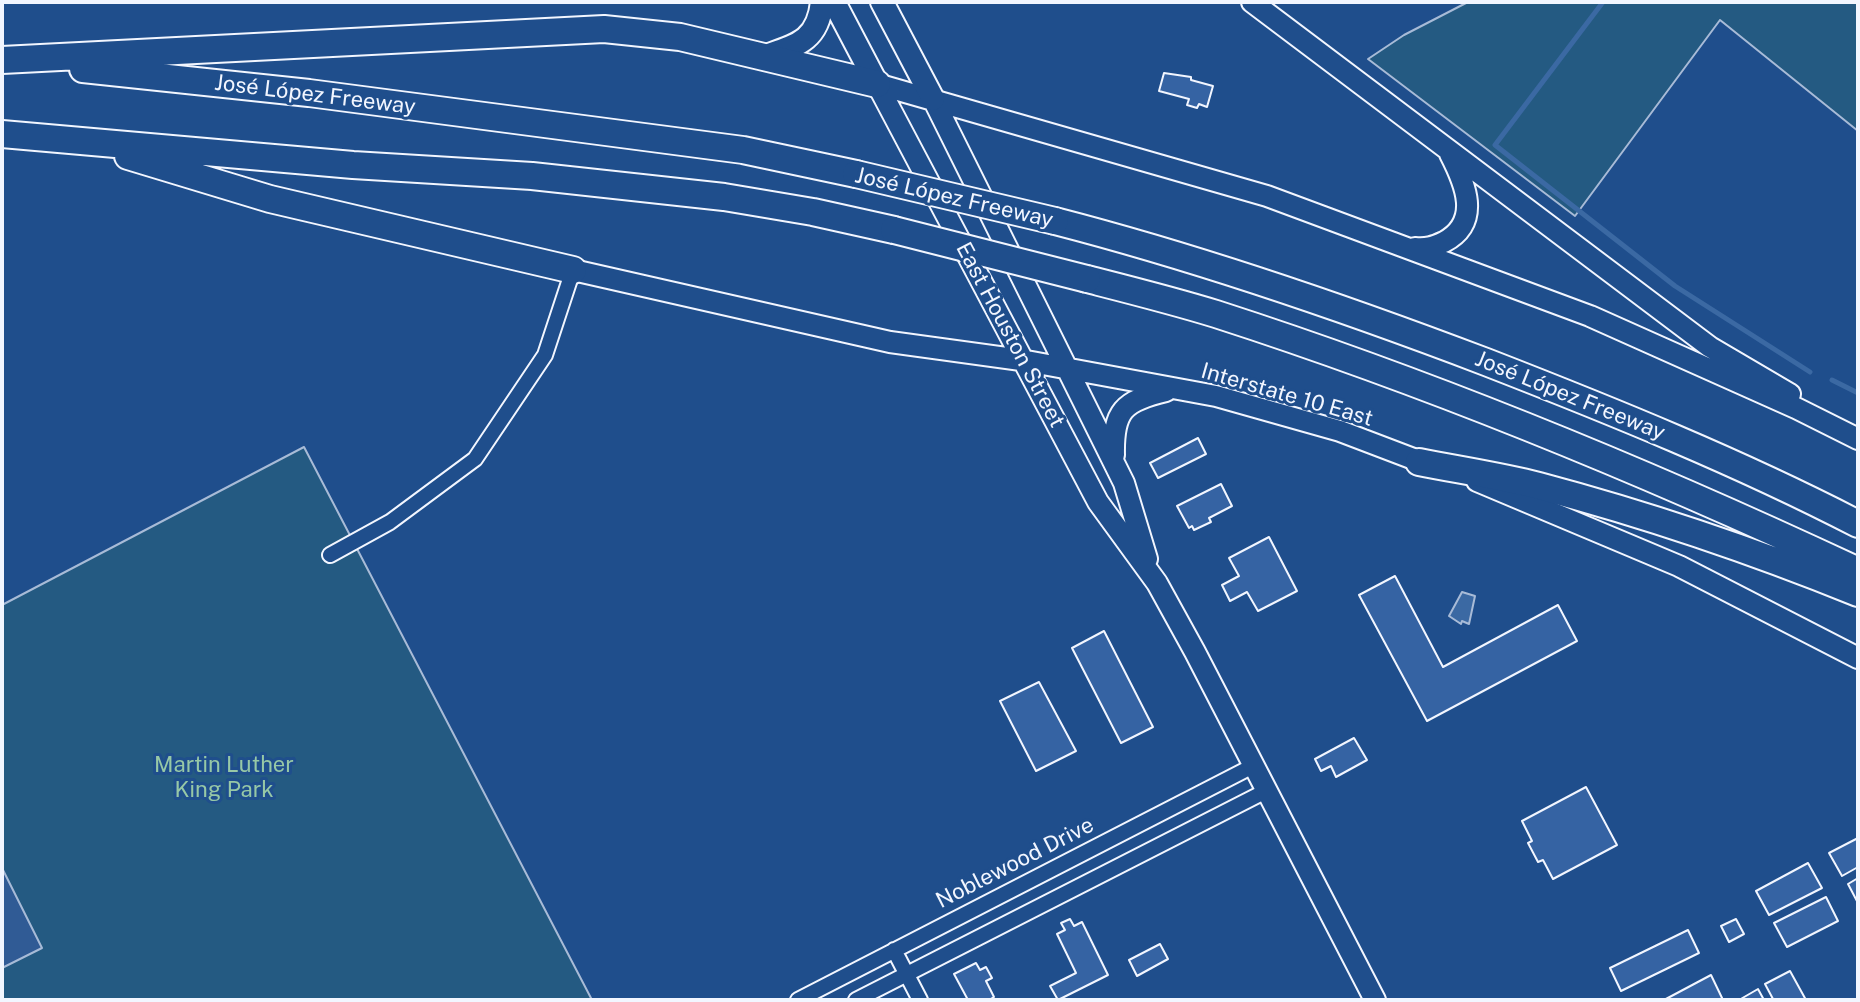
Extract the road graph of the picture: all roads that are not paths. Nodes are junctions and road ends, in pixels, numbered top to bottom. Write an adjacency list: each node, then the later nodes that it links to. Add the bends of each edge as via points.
1 (822, 2): 5 (main road, via 813,33)
2 (834, 2): 7 (main road, East Houston Street)
3 (882, 2): 8 (main road, East Houston Street)
4 (1252, 2): 11 (main road)
5 (766, 56): 6 (highway, via 680,37 604,29); 7 (highway)
6 (2, 61): 21 (highway, José López Freeway, bridge, via 309,93 743,150 1055,221 1153,246 1355,312 1626,416)
7 (877, 84): 8 (main road); 14 (main road, East Houston Street)
8 (933, 99): 12 (main road, via 1267,196); 15 (main road, East Houston Street)
9 (2, 134): 10 (highway, José López Freeway)
10 (79, 141): 13 (highway, via 270,199); 23 (highway, José López Freeway, bridge, via 532,176 724,197 894,230 1214,313 1365,365 1535,428)
11 (1447, 147): 12 (main road, via 1467,194 1464,224 1455,236 1429,249); 17 (main road, via 1710,347 1790,394)
12 (1405, 247): 17 (main road, via 1590,316)
13 (573, 270): 14 (main road, Interstate 10 East, via 890,342); 22 (street, via 545,355 475,459 390,522)
14 (1021, 360): 15 (main road, Interstate 10 East); 24 (main road, East Houston Street, via 1098,502)
15 (1069, 370): 16 (main road, Interstate 10 East); 20 (main road, East Houston Street)
16 (1172, 389): 19 (main road, Interstate 10 East, via 1340,431); 20 (main road, via 1145,396 1118,415)
17 (1796, 408): 18 (main road)
18 (1858, 439)
19 (1419, 462): 25 (highway, via 1537,486 1641,515); 26 (main road, Interstate 10 East, via 1478,481 1679,566)
20 (1114, 463): 24 (main road, East Houston Street)
21 (1858, 524)
22 (330, 555)
23 (1858, 571)
24 (1152, 576): 27 (main road, East Houston Street)
25 (1858, 593)
26 (1858, 658)
27 (1253, 766): 28 (main road, East Houston Street); 29 (street, Noblewood Drive)
28 (1266, 791): 30 (street); 34 (main road, East Houston Street)
29 (894, 950): 30 (street); 31 (street, Noblewood Drive)
30 (906, 974): 32 (street); 33 (street)
31 (798, 1000)
32 (856, 1000)
33 (920, 1000)
34 (1375, 1000)

